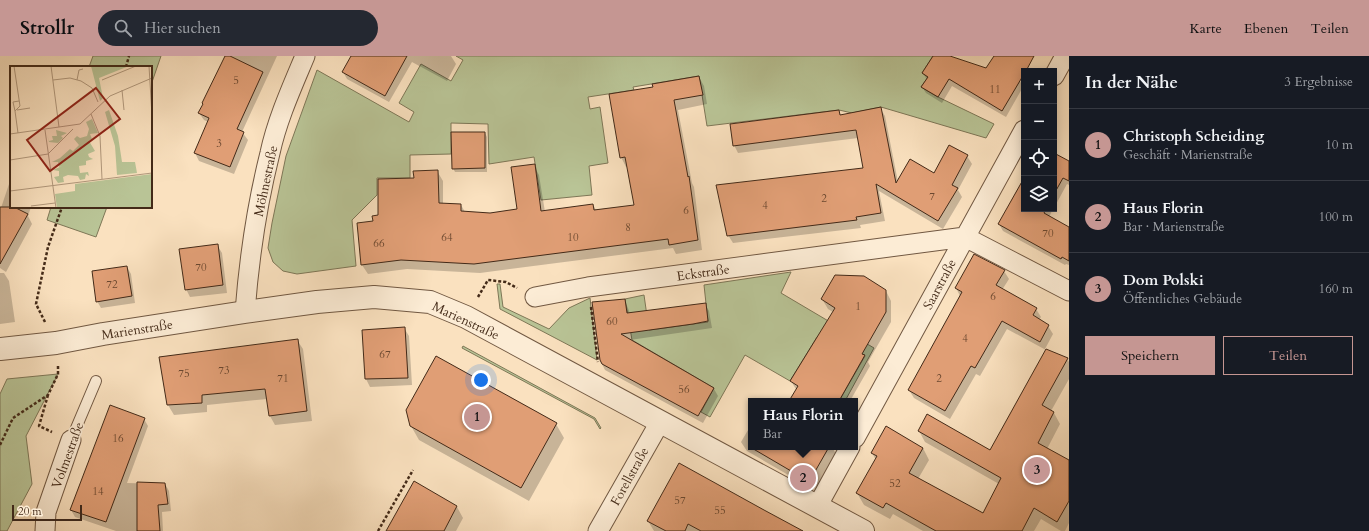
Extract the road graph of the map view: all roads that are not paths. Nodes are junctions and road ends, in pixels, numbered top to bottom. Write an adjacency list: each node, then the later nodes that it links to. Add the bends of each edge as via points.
1 (305, 56): 8 (street, Möhnestraße, via 290,91 270,152 257,213)
2 (1065, 56): 3 (street)
3 (1057, 71)
4 (1021, 135): 5 (street, Saarstraße)
5 (965, 237): 6 (street); 7 (street, Eckstraße, via 588,287); 12 (street, Saarstraße)
6 (1069, 291)
7 (535, 298)
8 (245, 312): 9 (street, Marienstraße, via 56,343); 11 (street, Marienstraße, via 374,297 430,302 466,317)
9 (0, 349)
10 (96, 381): 13 (lane, Volmestraße)
11 (660, 422): 15 (street, Marienstraße); 17 (street, Forellstraße)
12 (858, 433)
13 (71, 440): 16 (street, Volmestraße, via 46,512)
14 (848, 450): 15 (street)
15 (818, 505): 18 (street, Marienstraße)
16 (45, 531)
17 (598, 531)
18 (863, 531)

